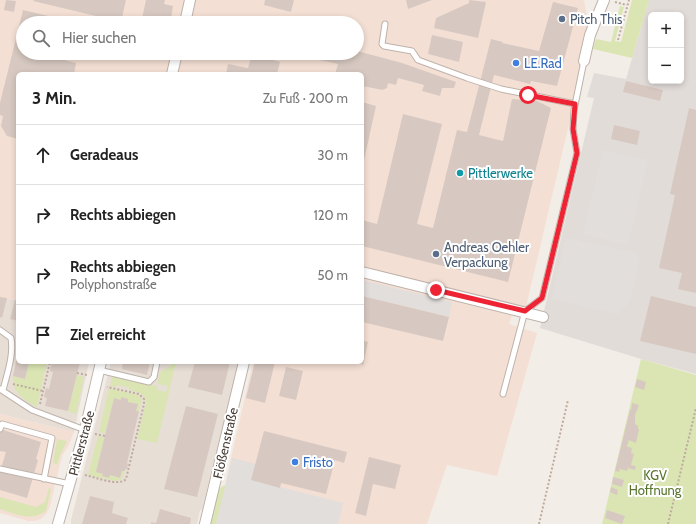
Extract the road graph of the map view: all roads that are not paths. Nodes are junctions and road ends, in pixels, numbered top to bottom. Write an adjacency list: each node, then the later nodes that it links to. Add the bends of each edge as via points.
1 (190, 0): 3 (street)
2 (608, 1): 6 (street, via 590,34)
3 (187, 16)
4 (385, 24): 8 (lane, via 382,44 384,46 412,51 418,60 500,89)
5 (176, 60): 7 (street)
6 (584, 61): 8 (lane)
7 (173, 72)
8 (575, 104): 10 (lane, via 573,129 577,153 542,298)
9 (364, 272): 10 (street)
10 (525, 311): 11 (street); 17 (lane)
11 (543, 316)
12 (0, 330): 16 (lane, via 11,338 12,344)
13 (157, 364): 15 (lane, via 154,377 149,382)
14 (244, 364): 24 (street, Flößenstraße)
15 (100, 366): 19 (street, Pittlerstraße)
16 (2, 389): 19 (lane, via 32,410)
17 (503, 394)
18 (0, 429): 21 (lane, via 2,424 52,438)
19 (85, 430): 22 (street, Pittlerstraße)
20 (0, 469): 21 (lane)
21 (44, 479): 22 (lane)
22 (70, 484): 23 (street, Pittlerstraße)
23 (58, 524)
24 (205, 524)

